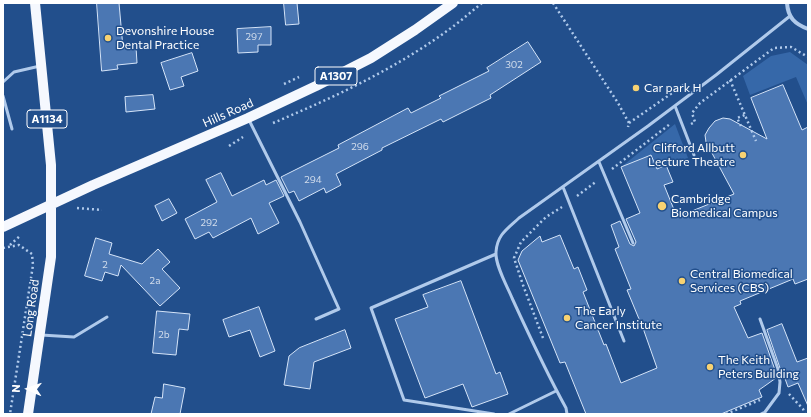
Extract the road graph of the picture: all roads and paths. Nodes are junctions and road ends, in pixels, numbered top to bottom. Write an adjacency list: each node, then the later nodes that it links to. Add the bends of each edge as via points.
1 (35, 3): 8 (main road, A1134)
2 (453, 3): 15 (main road, Hills Road / A1307, via 371,58)
3 (553, 3): 16 (path)
4 (787, 3): 5 (street)
5 (790, 16): 6 (street, via 794,22); 13 (lane)
6 (808, 29)
7 (808, 57): 9 (path, via 791,47 774,48)
8 (42, 66): 10 (lane, via 14,72); 27 (main road, A1134, via 51,165)
9 (730, 80): 14 (path); 18 (path, via 700,103 692,113 695,122)
10 (3, 82)
11 (686, 83): 16 (path)
12 (3, 96): 19 (lane)
13 (675, 106): 18 (lane); 21 (lane)
14 (745, 114): 17 (path, via 737,118); 20 (path)
15 (248, 118): 27 (main road, Hills Road / A1307); 33 (lane, via 300,222 339,309)
16 (629, 123): 21 (path)
17 (741, 126)
18 (683, 127): 22 (lane); 24 (path, via 673,122)
19 (12, 129)
20 (756, 141)
21 (624, 143): 23 (lane)
22 (694, 155)
23 (599, 162): 24 (lane); 25 (lane)
24 (604, 174): 26 (path); 29 (lane)
25 (564, 187): 26 (lane); 31 (lane, via 506,230 498,240)
26 (570, 202): 36 (path, via 546,217 521,242 514,258); 37 (lane)
27 (50, 205): 28 (main road, Hills Road / A1307); 35 (main road, Long Road / A1134, via 50,266)
28 (3, 227)
29 (633, 243)
30 (3, 248): 41 (path, Long Road, via 19,245 32,254 33,268)
31 (496, 254): 38 (lane, via 501,272); 43 (lane, via 371,308 404,400)
32 (107, 317): 35 (lane, via 74,337)
33 (316, 319)
34 (760, 319): 47 (lane, via 778,369 780,382 779,393)
35 (40, 334): 42 (main road, Long Road / A1134)
36 (544, 339)
37 (624, 341)
38 (556, 391): 44 (lane); 45 (lane)
39 (788, 394): 48 (path)
40 (763, 399): 46 (path)
41 (10, 414)
42 (28, 414)
43 (494, 414)
44 (509, 414)
45 (567, 414)
46 (726, 414)
47 (761, 414)
48 (805, 414)

